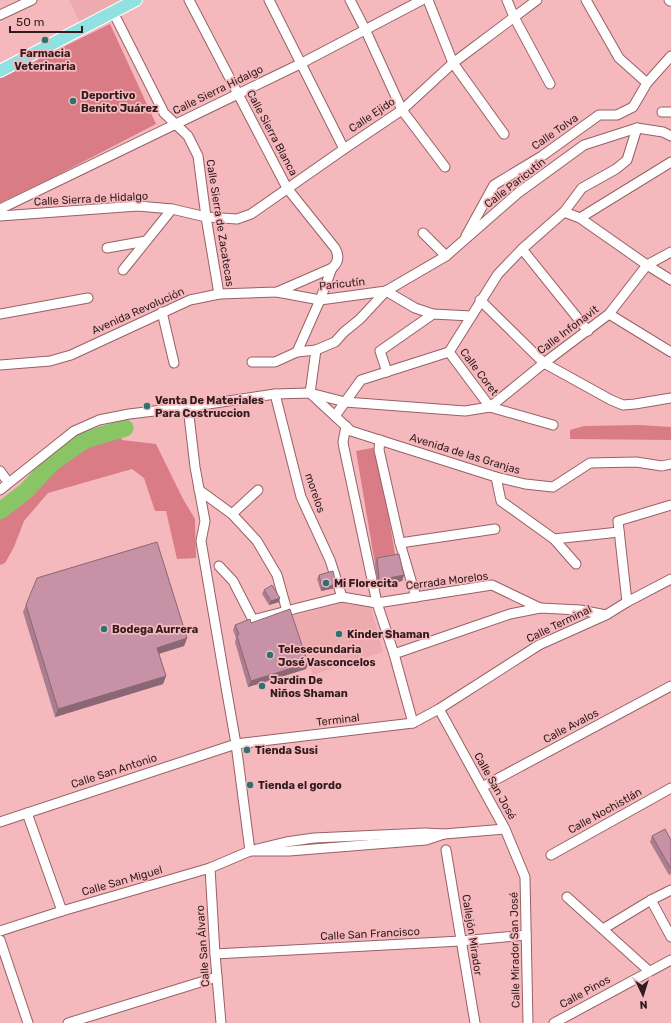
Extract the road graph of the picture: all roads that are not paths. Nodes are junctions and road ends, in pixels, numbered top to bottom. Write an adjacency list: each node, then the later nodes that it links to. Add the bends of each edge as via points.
1 (32, 0): 12 (street)
2 (136, 0): 11 (main road)
3 (189, 0): 21 (street, Calle Sierra Blanca)
4 (269, 0): 17 (street)
5 (350, 0): 14 (street)
6 (422, 0): 14 (street, Calle Sierra Hidalgo)
7 (428, 0): 16 (street)
8 (506, 0): 13 (street)
9 (537, 0): 13 (street, Calle Ejido)
10 (586, 0): 19 (street, via 619,58)
11 (113, 12): 18 (main road); 23 (street, Calle Sierra de Zacatecas, via 164,113)
12 (0, 15)
13 (514, 17): 16 (street, Calle Ejido); 20 (street)
14 (365, 29): 17 (street, Calle Sierra Hidalgo); 22 (street)
15 (671, 56): 19 (street, Calle Tolva)
16 (453, 63): 22 (street, Calle Ejido); 25 (street)
17 (300, 64): 21 (street, Calle Sierra Hidalgo); 27 (street)
18 (0, 71)
19 (647, 83): 39 (street, Calle Tolva, via 633,107 616,115 599,115 542,156 494,185)
20 (550, 84)
21 (238, 94): 23 (street, Calle Sierra Hidalgo); 30 (street, Calle Sierra Blanca)
22 (402, 110): 27 (street, Calle Ejido); 29 (street)
23 (176, 124): 31 (street, Calle Sierra Hidalgo); 35 (street, Calle Sierra de Zacatecas, via 188,136 198,156)
24 (637, 128): 26 (street, Calle Paricutín, via 663,132); 33 (street, via 627,160 582,188); 39 (street, Calle Paricutín, via 584,145 518,193)
25 (504, 134)
26 (671, 136)
27 (344, 149): 30 (street, Calle Ejido)
28 (671, 162): 36 (street)
29 (445, 167)
30 (287, 188): 35 (street, Calle Ejido, via 251,214 237,219); 45 (street, Calle Sierra Blanca, via 335,248 338,261)
31 (0, 209)
32 (172, 209): 34 (street, Calle Sierra de Hidalgo, via 138,206); 35 (street, Calle Sierra de Hidalgo); 38 (street)
33 (564, 212): 36 (street); 41 (street)
34 (0, 216)
35 (206, 217): 50 (street, Calle Sierra de Zacatecas)
36 (580, 218): 44 (street)
37 (423, 233): 43 (street)
38 (146, 241): 40 (street); 46 (street)
39 (462, 242): 43 (street, Calle Paricutín)
40 (108, 248)
41 (522, 249): 53 (street, via 498,274); 59 (street)
42 (671, 252): 44 (street, Calle Infonavit)
43 (446, 256): 48 (street, Calle Paricutín)
44 (647, 265): 47 (street); 57 (street, Calle Infonavit)
45 (332, 268): 49 (street, Avenida Revolución); 52 (street)
46 (123, 270)
47 (671, 280)
48 (386, 291): 52 (street, Paricutín); 56 (street, via 415,308); 60 (street, via 335,342)
49 (277, 292): 50 (street, Avenida Revolución); 52 (street, Paricutín)
50 (219, 294): 54 (street, Avenida Revolución, via 190,300)
51 (88, 298): 55 (street)
52 (320, 300): 61 (street)
53 (480, 300): 58 (street); 65 (street)
54 (162, 312): 66 (street, Avenida Revolución, via 71,355 50,361); 67 (street)
55 (0, 314)
56 (433, 314): 58 (street); 68 (street, via 380,351)
57 (609, 314): 59 (street, Calle Infonavit); 63 (street)
58 (470, 316): 62 (street)
59 (588, 331): 65 (street, Calle Infonavit)
60 (316, 350): 61 (street); 69 (street)
61 (297, 352): 64 (street, via 275,362)
62 (449, 352): 68 (street); 73 (street, Calle Coret)
63 (671, 352)
64 (252, 362)
65 (544, 363): 71 (street, via 623,405); 73 (street, Calle Infonavit)
66 (0, 364)
67 (174, 364)
68 (387, 372): 72 (street, via 361,380)
69 (310, 393): 70 (street); 72 (street); 75 (street, Avenida de las Granjas)
70 (275, 394): 74 (street); 95 (street, morelos, via 301,497 330,560)
71 (671, 398)
72 (345, 402): 73 (street, via 465,411); 75 (street)
73 (490, 406): 76 (street)
74 (188, 407): 82 (street, via 99,420 74,431); 84 (street)
75 (335, 416): 77 (street, Avenida de las Granjas)
76 (553, 425)
77 (346, 426): 78 (street, Avenida de las Granjas, via 351,431); 98 (street, via 344,448)
78 (380, 440): 81 (street, Avenida de las Granjas); 91 (street, via 379,450)
79 (668, 466): 81 (street, Avenida de las Granjas, via 636,462 590,463 553,487)
80 (0, 471): 82 (street)
81 (496, 477): 90 (street, via 501,501)
82 (8, 482): 83 (street)
83 (0, 490)
84 (199, 490): 87 (street); 106 (street, via 205,521 201,542)
85 (258, 490): 87 (street)
86 (671, 505): 89 (street, via 618,521)
87 (232, 514): 100 (street, via 257,541 278,575)
88 (495, 529): 91 (street)
89 (619, 532): 90 (street); 97 (street)
90 (554, 539): 92 (street)
91 (400, 543): 96 (street)
92 (576, 564)
93 (219, 566): 100 (street, via 233,581 253,620)
94 (671, 579): 97 (street, Calle Terminal)
95 (342, 597): 98 (street, Cerrada Morelos); 100 (street)
96 (416, 597): 98 (street, Cerrada Morelos); 99 (street, Cerrada Morelos, via 492,585)
97 (627, 602): 101 (street, Calle Terminal)
98 (377, 603): 102 (street)
99 (540, 608): 101 (street, via 580,610); 102 (street, via 510,614)
100 (287, 612)
101 (606, 615): 104 (street, Calle Terminal, via 539,646)
102 (394, 654): 105 (street)
103 (671, 686): 107 (street, Calle Avalos)
104 (440, 709): 105 (street, Terminal); 107 (street, Calle San José)
105 (413, 723): 106 (street, Terminal)
106 (236, 744): 109 (street, Calle San Antonio); 113 (street)
107 (482, 787): 111 (street, Calle San José)
108 (671, 788): 114 (street, Calle Nochistlán)
109 (27, 813): 110 (street, Calle San Antonio); 120 (street)
110 (0, 822)
111 (505, 829): 113 (street, Calle San Miguel, via 444,834 314,838); 116 (street, Calle San José)
112 (446, 850): 126 (street, Callejón Mirador)
113 (250, 851): 115 (street, Calle San Miguel)
114 (551, 855)
115 (210, 868): 120 (street, Calle San Miguel); 127 (street, Calle San Álvaro)
116 (525, 876): 123 (street, Calle Mirador San José)
117 (671, 890): 119 (street)
118 (567, 897): 121 (street)
119 (651, 900): 121 (street); 124 (street)
120 (62, 911): 122 (street, Calle San Miguel)
121 (603, 929): 129 (street)
122 (0, 931)
123 (526, 935): 126 (street, Calle San Francisco); 135 (street, Calle Mirador San José)
124 (671, 937)
125 (0, 940): 131 (street)
126 (461, 941): 127 (street, Calle San Francisco); 134 (street, Callejón Mirador)
127 (215, 954): 130 (street, Calle San Álvaro)
128 (671, 960): 129 (street, Calle Pinos)
129 (649, 971): 136 (street, Calle Pinos)
130 (217, 976): 132 (street); 133 (street, Calle San Álvaro)
131 (28, 1023)
132 (68, 1023)
133 (221, 1023)
134 (475, 1023)
135 (528, 1023)
136 (554, 1023)

